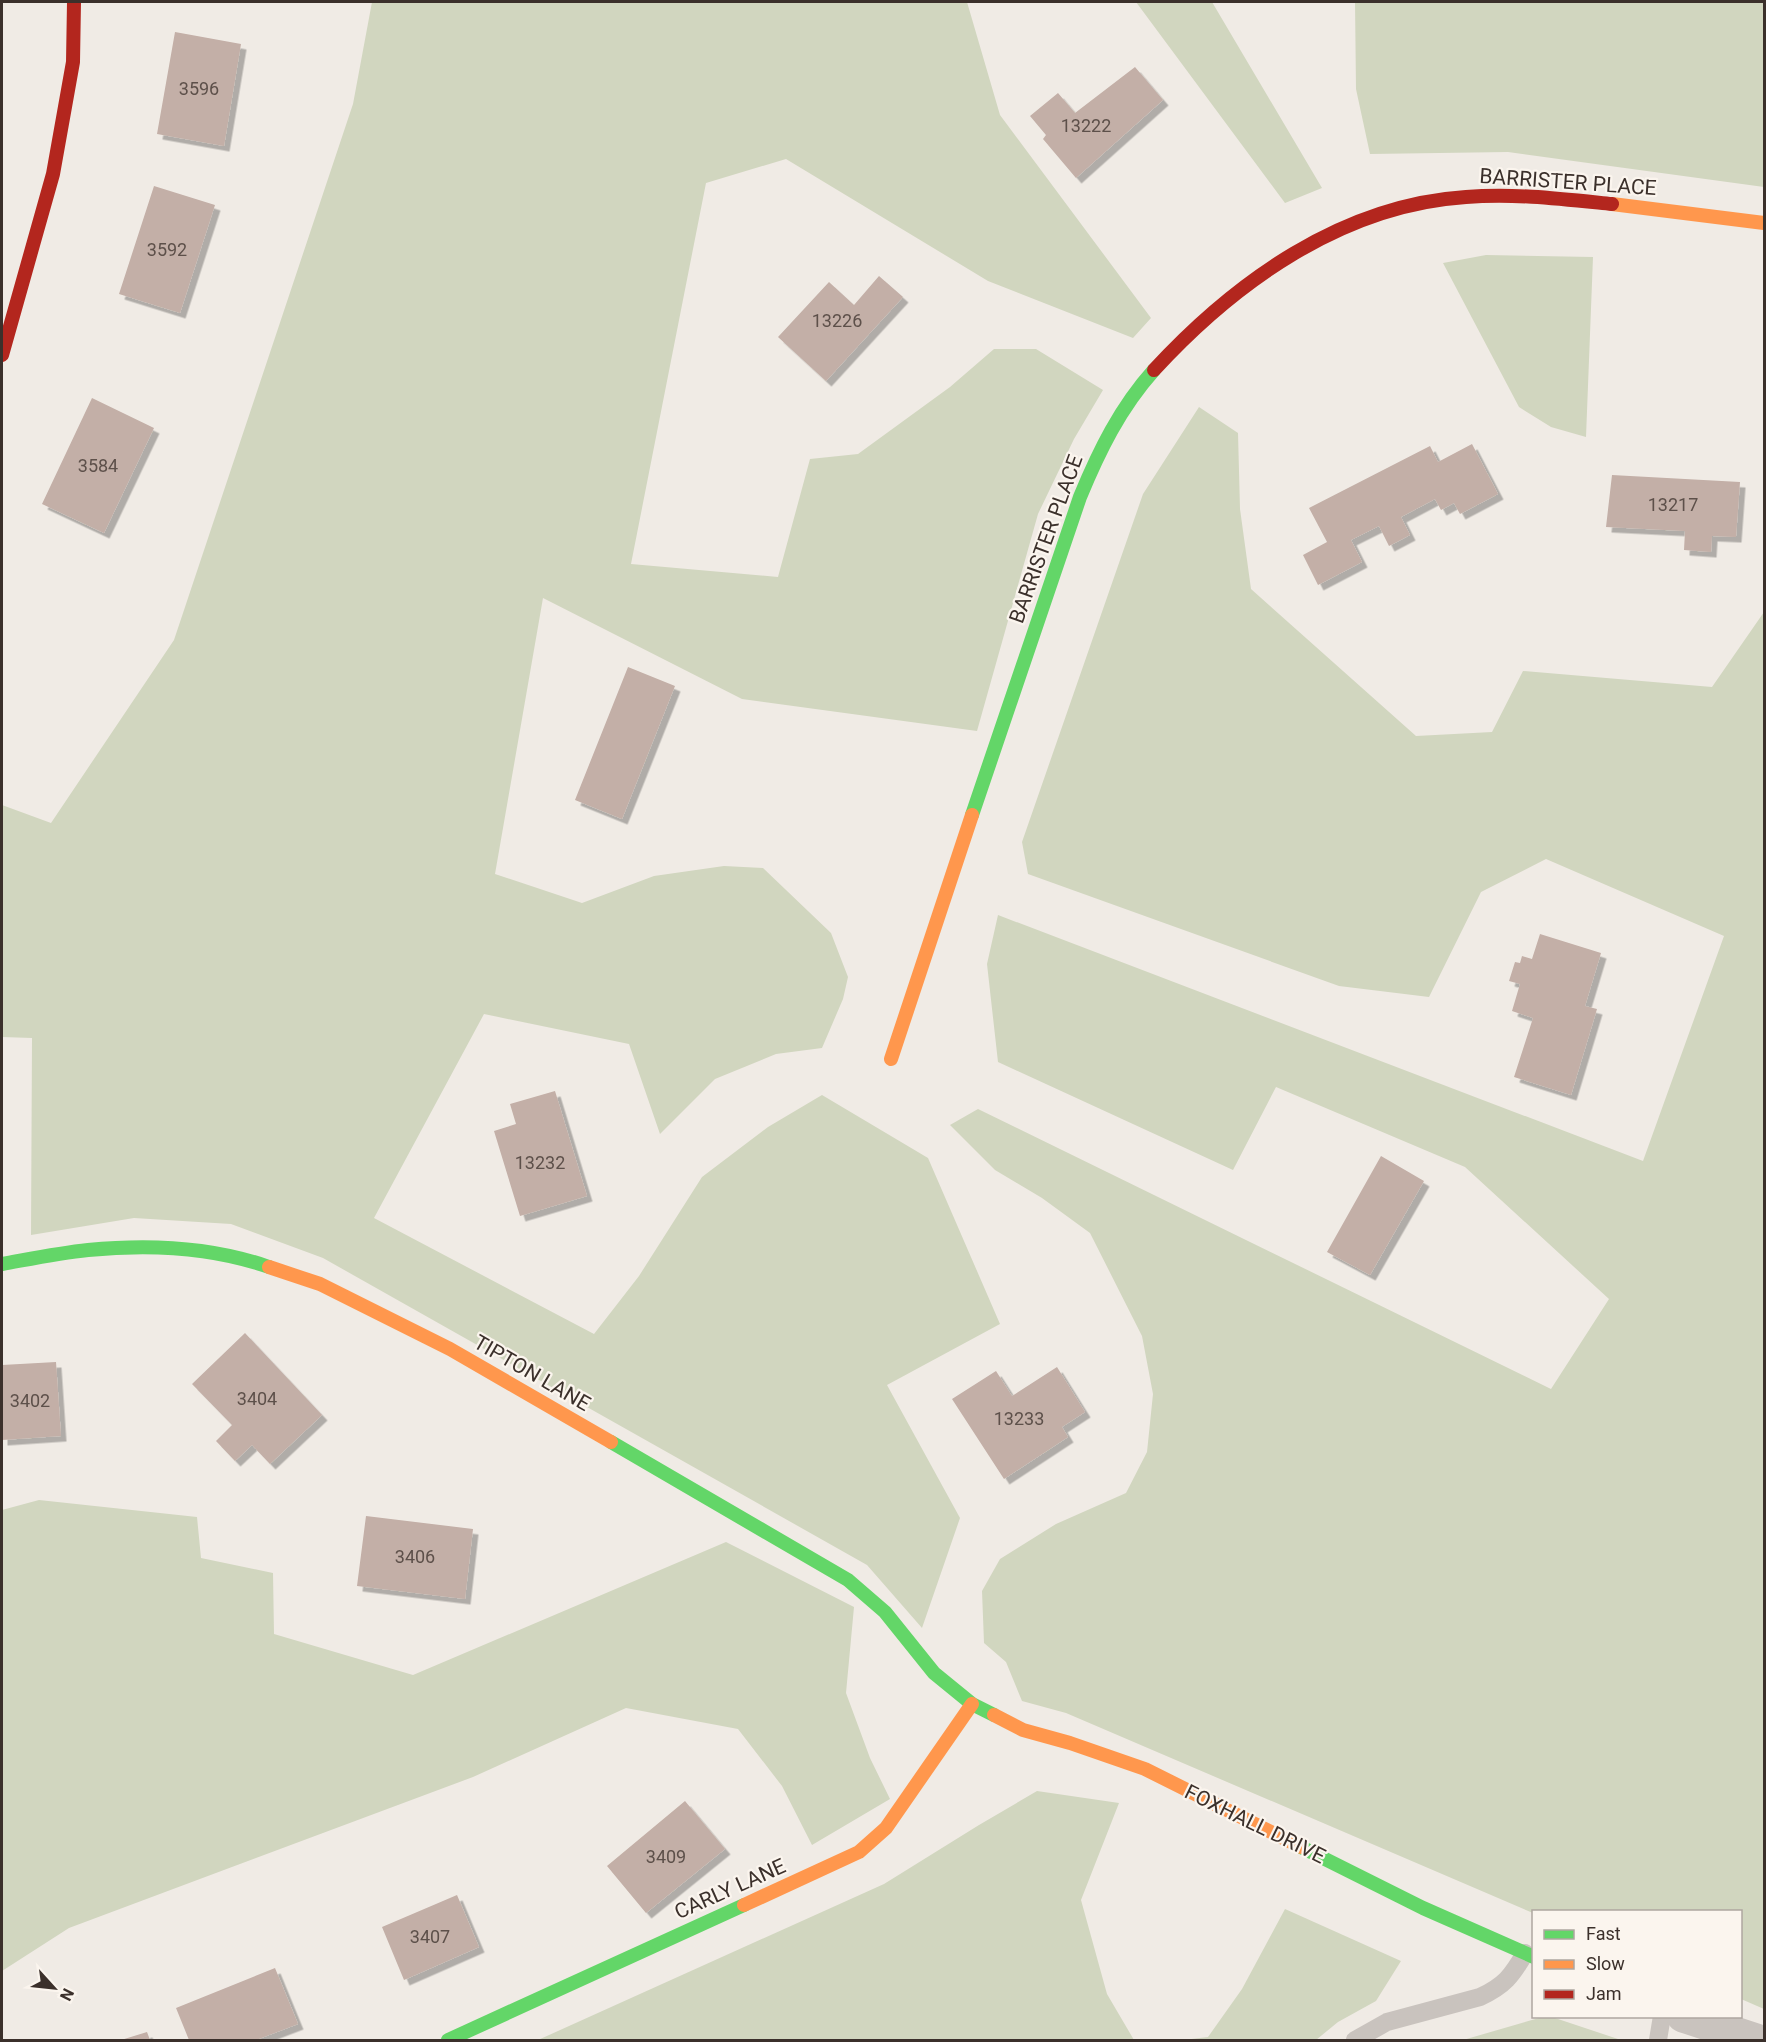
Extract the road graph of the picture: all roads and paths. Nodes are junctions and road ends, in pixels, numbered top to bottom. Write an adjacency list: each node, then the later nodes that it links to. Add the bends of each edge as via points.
1 (74, 2): 3 (street, via 73,62 53,174)
2 (1764, 223): 4 (street, BARRISTER PLACE, via 1684,211 1510,195 1461,197 1401,207 1343,227 1274,266 1216,308 1174,346 1128,401 1095,460 1074,511)
3 (2, 355)
4 (891, 1059)
5 (2, 1264): 6 (street, TIPTON LANE, via 108,1248 195,1250 258,1263 320,1284 450,1349 848,1580 885,1612 934,1673)
6 (972, 1704): 7 (street, FOXHALL DRIVE, via 1023,1730 1145,1769 1423,1908); 10 (street, CARLY LANE, via 886,1828 859,1852)
7 (1529, 1955): 11 (lane, via 1512,1975 1480,1997 1386,2022)
8 (1662, 2018): 12 (lane)
9 (1689, 2018): 13 (street)
10 (448, 2040)
11 (1355, 2040)
12 (1658, 2040)
13 (1756, 2040)

